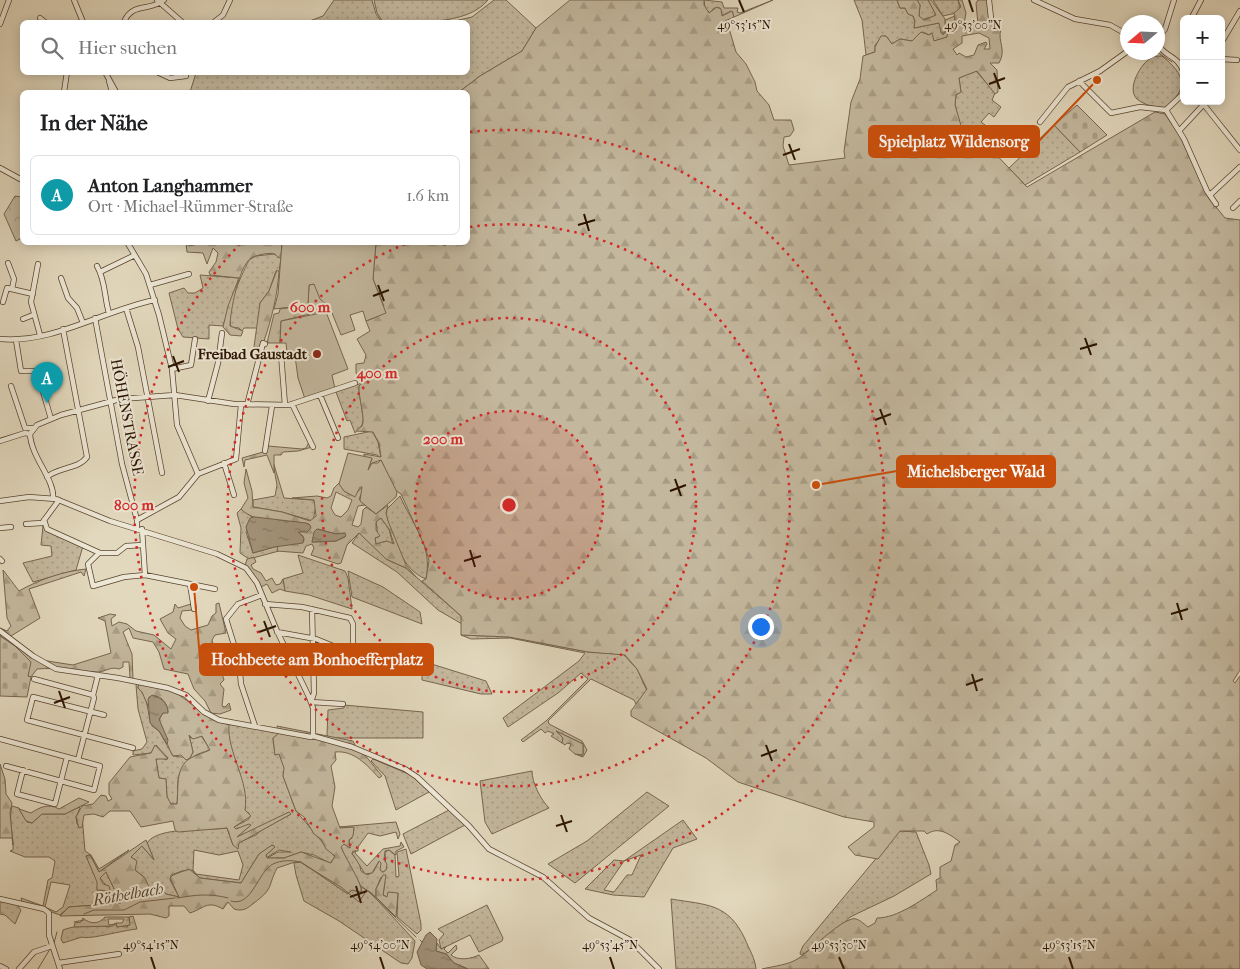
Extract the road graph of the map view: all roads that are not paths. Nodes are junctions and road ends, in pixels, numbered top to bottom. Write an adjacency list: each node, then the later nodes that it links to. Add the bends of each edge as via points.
1 (9, 0): 18 (street)
2 (74, 0): 14 (street)
3 (230, 0): 17 (street, via 223,15)
4 (989, 0): 12 (street)
5 (1034, 0): 20 (street, via 1075,19 1110,25)
6 (1174, 0): 19 (street)
7 (1201, 0): 10 (street)
8 (160, 1): 15 (street, via 152,8 135,10); 16 (street)
9 (1240, 11): 21 (street)
10 (1194, 15)
11 (40, 18): 13 (street)
12 (991, 18)
13 (42, 20)
14 (82, 20)
15 (125, 20)
16 (180, 20)
17 (217, 20)
18 (0, 24)
19 (1165, 29)
20 (1120, 31)
21 (1225, 36)
22 (1165, 54): 25 (street)
23 (1120, 57): 33 (street)
24 (1225, 59): 26 (street)
25 (1178, 60): 27 (street)
26 (1237, 60)
27 (1180, 64)
28 (67, 75): 34 (street)
29 (106, 75): 35 (street)
30 (107, 75): 36 (street)
31 (166, 75): 32 (street, via 174,78)
32 (186, 76)
33 (1079, 81): 40 (street, via 1111,113 1140,107); 41 (street, via 1065,90)
34 (64, 90)
35 (111, 90)
36 (115, 90)
37 (1180, 97): 40 (street)
38 (1201, 105): 42 (street)
39 (1205, 105): 43 (street)
40 (1166, 110): 42 (street)
41 (1040, 122)
42 (1179, 131): 47 (street)
43 (1240, 150)
44 (1240, 167): 47 (street)
45 (0, 168): 46 (street)
46 (20, 179)
47 (1210, 195): 49 (street)
48 (1240, 201): 50 (street)
49 (1216, 204)
50 (1233, 208)
51 (128, 245): 52 (street)
52 (134, 256): 56 (street); 59 (street)
53 (8, 263): 60 (street, via 14,279)
54 (38, 264): 61 (street)
55 (97, 266): 56 (street)
56 (100, 272): 65 (street)
57 (189, 274): 59 (street)
58 (61, 278): 69 (street)
59 (150, 285): 62 (street)
60 (12, 289): 61 (street); 63 (street, via 7,288)
61 (33, 294): 66 (street)
62 (155, 300): 64 (street); 78 (street)
63 (3, 302)
64 (126, 308): 65 (street); 82 (street, via 138,346)
65 (110, 314): 67 (street)
66 (33, 316): 68 (street); 72 (street)
67 (95, 318): 69 (street); 84 (street, HÖHENSTRASSE)
68 (23, 319)
69 (82, 323): 70 (street)
70 (63, 330): 72 (street); 90 (street)
71 (222, 333): 85 (street)
72 (40, 335): 75 (street)
73 (0, 339): 75 (street)
74 (195, 339): 78 (street, via 191,365)
75 (16, 340): 91 (street, via 21,371 37,371)
76 (265, 344): 87 (street, via 262,343)
77 (281, 354): 88 (street)
78 (172, 370): 81 (street)
79 (355, 384): 83 (street)
80 (11, 386): 92 (street)
81 (175, 395): 82 (street); 85 (street); 99 (street, via 179,433)
82 (147, 396): 84 (street); 98 (street)
83 (320, 396): 86 (street); 93 (street)
84 (111, 400): 90 (street); 106 (street, HÖHENSTRASSE, via 124,473)
85 (208, 401): 87 (street)
86 (292, 404): 88 (street); 95 (street)
87 (244, 405): 89 (street); 97 (street, via 236,459)
88 (285, 405): 89 (street)
89 (272, 406): 96 (street)
90 (78, 409): 91 (street); 100 (street, via 87,457 83,462)
91 (51, 419): 92 (street)
92 (27, 432): 94 (street); 100 (street)
93 (338, 438)
94 (0, 441)
95 (313, 447)
96 (265, 451)
97 (224, 463): 99 (street); 101 (street)
98 (162, 473)
99 (198, 474): 106 (street, via 179,497)
100 (47, 477): 102 (street)
101 (234, 495)
102 (53, 498): 103 (street); 104 (street)
103 (59, 500): 105 (street); 110 (street, via 110,521)
104 (0, 501)
105 (44, 520): 107 (street); 112 (street, via 47,529)
106 (137, 520): 110 (street, HÖHENSTRASSE)
107 (26, 524)
108 (11, 527): 109 (street)
109 (0, 528)
110 (140, 529): 111 (street, HÖHENSTRASSE); 116 (street, via 244,566)
111 (143, 545): 112 (street, via 126,546 117,553); 113 (street, HÖHENSTRASSE)
112 (99, 552): 113 (street, via 89,561 93,586)
113 (145, 575): 114 (street)
114 (190, 584): 115 (street); 118 (street)
115 (215, 589)
116 (262, 595): 117 (street); 130 (street, via 238,604 226,619 239,662 241,684)
117 (266, 604): 119 (street); 121 (street)
118 (194, 609)
119 (312, 609): 122 (street); 122 (street, via 352,619 352,655)
120 (0, 631): 123 (street, via 49,666 65,672)
121 (277, 632): 122 (street); 126 (street)
122 (313, 638): 126 (street, via 314,693)
123 (98, 675): 125 (street); 130 (street, via 172,689 186,695 214,718)
124 (34, 679): 125 (street)
125 (93, 695): 128 (street)
126 (311, 702): 127 (street); 132 (street)
127 (343, 704)
128 (91, 712): 129 (street); 131 (street); 131 (street, via 33,697 27,720)
129 (104, 715)
130 (255, 726): 132 (street)
131 (85, 736): 134 (street); 136 (street)
132 (313, 736): 148 (street, via 352,747 417,777 492,851 543,877 589,918 630,940)
133 (0, 739): 135 (street)
134 (133, 748)
135 (67, 757): 136 (street); 139 (street)
136 (78, 760): 139 (street, via 100,766 94,790)
137 (6, 766): 138 (street)
138 (23, 770): 139 (street); 139 (street, via 17,794 55,804)
139 (61, 781)
140 (0, 899): 141 (street, via 49,913)
141 (52, 946): 143 (street); 146 (street, via 34,952)
142 (119, 954): 143 (street)
143 (58, 963): 147 (street)
144 (0, 966): 145 (street)
145 (6, 969)
146 (19, 969)
147 (60, 969)
148 (659, 969)

